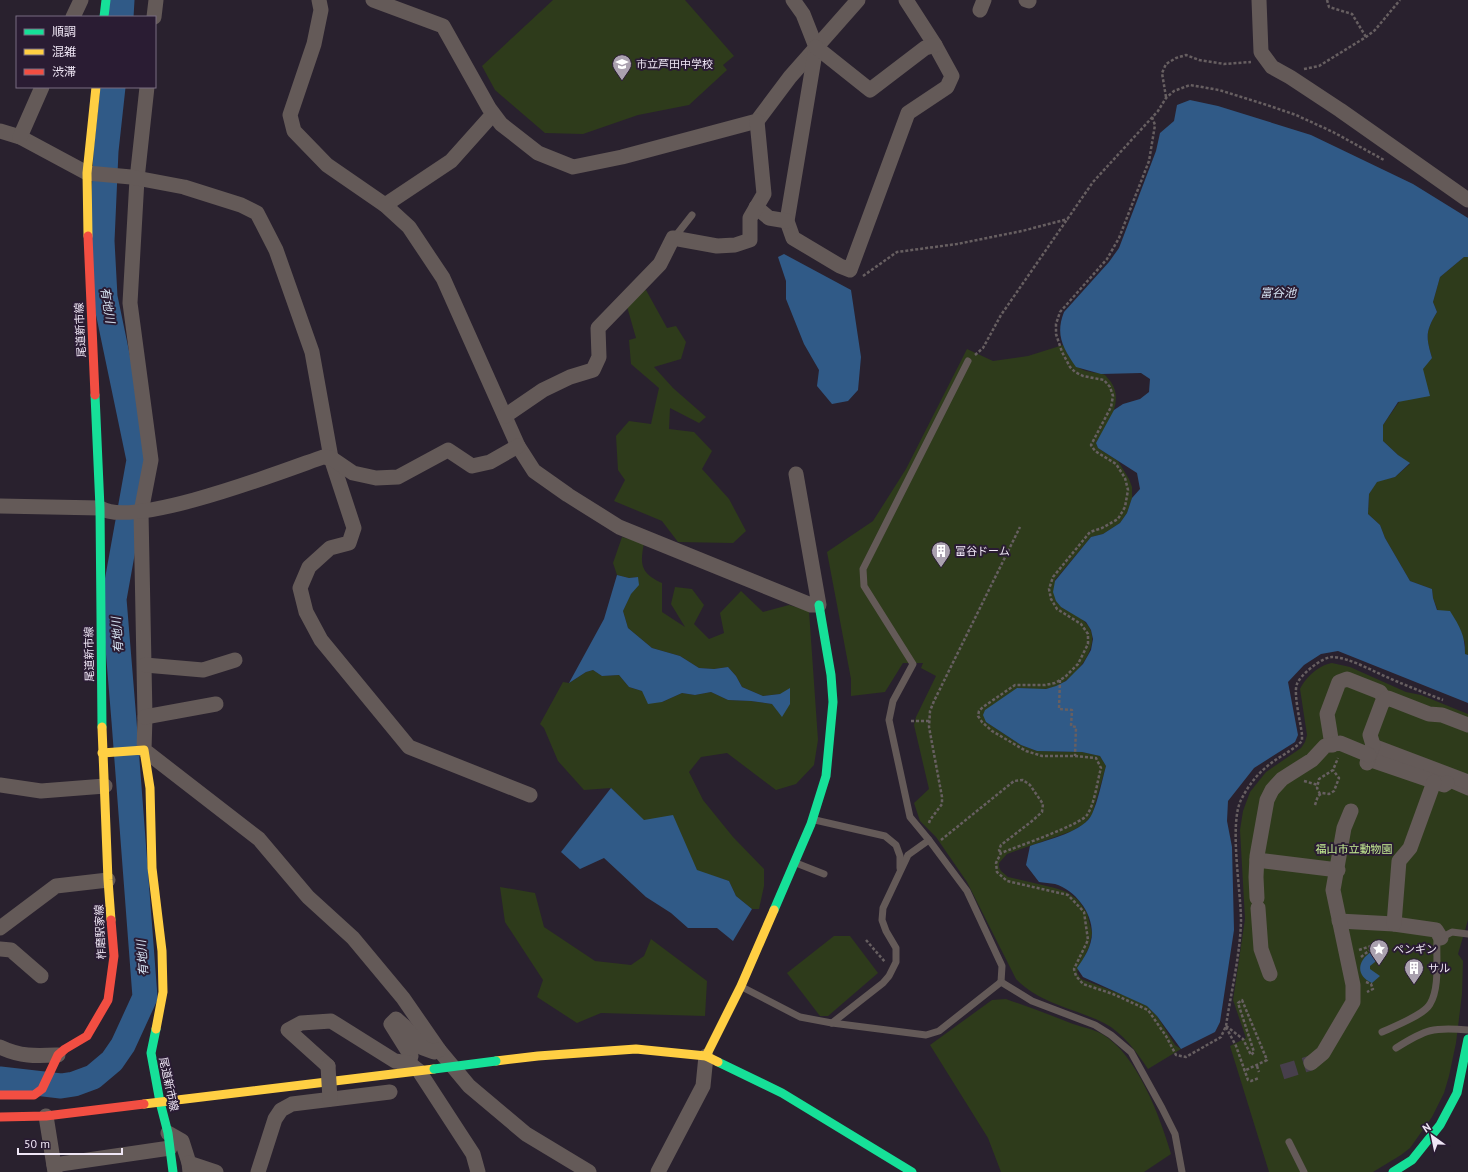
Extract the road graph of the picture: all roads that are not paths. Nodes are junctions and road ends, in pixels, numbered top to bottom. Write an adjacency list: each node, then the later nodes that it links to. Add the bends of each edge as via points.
1 (81, 0): 10 (street)
2 (106, 0): 11 (street)
3 (156, 0): 12 (street)
4 (319, 0): 25 (street, via 321,10 314,44 290,115 294,131 327,166)
5 (373, 0): 18 (street, via 443,26)
6 (794, 0): 14 (street, via 803,14)
7 (858, 0): 14 (street)
8 (906, 0): 13 (street)
9 (1259, 0): 24 (street, via 1261,52 1272,67)
10 (73, 16)
11 (104, 16)
12 (154, 16)
13 (935, 45): 14 (street, via 925,48 870,90); 28 (street, via 952,76 947,87 908,113 850,270 793,238)
14 (816, 47): 19 (street); 28 (street)
15 (42, 88): 21 (street)
16 (96, 88): 22 (street, 尾道新市線)
17 (147, 88): 23 (street)
18 (493, 114): 19 (street, via 501,124 538,153 573,166 622,157); 25 (street, via 451,161)
19 (757, 121): 26 (street, via 764,194)
20 (0, 131): 21 (street)
21 (20, 137): 22 (street)
22 (90, 174): 23 (street); 36 (street, 尾道新市線, via 87,225)
23 (134, 178): 33 (street, via 184,187 241,205 257,213 276,250 312,352); 37 (street, via 130,303 151,460)
24 (1468, 200)
25 (385, 205): 31 (street, via 409,226 443,278)
26 (756, 207): 28 (street, via 769,218); 29 (street, via 750,218 750,240 734,245 717,246)
27 (692, 215): 29 (lane)
28 (787, 221)
29 (673, 238): 31 (street, via 660,264 598,328 599,357 592,370 544,390)
30 (968, 361): 57 (lane, via 863,569 864,586 913,664 893,701 889,720 910,817)
31 (505, 416): 32 (street)
32 (518, 446): 33 (street, via 490,462 472,466 448,450 398,477 376,478 353,473); 38 (street, via 534,471 619,526 812,605)
33 (331, 458): 37 (street, via 323,457 204,498); 54 (street, via 354,528 349,543 330,548 310,567 300,588 306,612 322,640 409,747)
34 (796, 474): 38 (street)
35 (0, 506): 36 (street)
36 (102, 509): 37 (street); 47 (street, 尾道新市線)
37 (141, 512): 40 (street)
38 (819, 605): 56 (street, via 833,702 826,776)
39 (235, 660): 40 (street, via 203,670)
40 (145, 665): 43 (street)
41 (1385, 700): 44 (street, via 1388,698 1429,714 1442,715); 45 (street, via 1380,692 1347,680 1340,682 1328,714); 48 (street, via 1370,735 1373,745)
42 (216, 704): 43 (street)
43 (145, 717): 46 (street)
44 (1468, 725)
45 (1338, 745): 48 (street); 58 (street, via 1325,746 1312,760 1282,779 1272,790 1267,800)
46 (141, 751): 47 (street); 80 (street, via 259,839 308,897 353,938 402,998); 89 (street, 尾道新市線, via 150,788 152,868 162,951 162,992 150,1053)
47 (105, 753): 52 (street, 柞磨駅家線)
48 (1369, 756): 49 (street); 50 (street)
49 (1440, 782): 53 (lane); 65 (street, via 1410,848 1399,861)
50 (1468, 782)
51 (0, 785): 52 (street, via 41,791)
52 (105, 786): 63 (street, 柞磨駅家線)
53 (1468, 792)
54 (530, 795)
55 (1351, 811): 61 (street, via 1344,828)
56 (813, 820): 59 (street); 60 (lane, via 885,836 896,845 900,856)
57 (929, 840): 60 (lane, via 908,855); 72 (lane, via 967,891 1002,966)
58 (1257, 860): 61 (street); 70 (street, via 1257,903 1262,949)
59 (794, 863): 62 (lane); 73 (street)
60 (900, 870): 74 (lane, via 883,908 882,920 896,948 896,962 883,983)
61 (1338, 870): 64 (street, via 1333,890)
62 (824, 874)
63 (108, 880): 66 (street, via 56,886); 81 (street, 柞磨駅家線, via 114,956 108,1000 87,1036)
64 (1339, 921): 65 (street); 83 (street, via 1353,1002 1323,1053)
65 (1394, 924): 68 (street, via 1436,930)
66 (0, 928)
67 (1468, 934): 68 (lane, via 1452,932)
68 (1441, 938): 76 (lane, via 1437,940 1436,988 1430,1005 1416,1016)
69 (0, 949): 71 (street, via 11,950)
70 (1270, 974)
71 (41, 976)
72 (1002, 982): 74 (lane, via 939,1032 926,1035); 104 (lane, via 1032,1001 1095,1025 1131,1052 1174,1134)
73 (741, 986): 74 (lane, via 800,1017); 82 (street)
74 (832, 1023)
75 (1468, 1030): 79 (lane, via 1428,1030)
76 (1382, 1032)
77 (1468, 1039): 87 (street)
78 (0, 1046): 81 (street, via 13,1053 32,1056)
79 (1396, 1048)
80 (439, 1050): 84 (street, via 434,1052 423,1048 396,1019 391,1024 411,1056); 101 (street, via 469,1086 526,1134)
81 (58, 1055): 86 (street, 柞磨駅家線, via 42,1089 34,1095)
82 (706, 1056): 84 (street, bridge, via 636,1049 538,1056 434,1069); 102 (street, via 703,1086); 103 (street, via 782,1094)
83 (1311, 1063)
84 (414, 1067): 88 (street, bridge, via 396,1061 331,1021 301,1023 288,1030 328,1066); 89 (street); 100 (street, via 472,1154)
85 (390, 1092): 88 (street)
86 (0, 1095)
87 (1462, 1096): 106 (street, via 1412,1160)
88 (330, 1099): 99 (street, via 292,1104 281,1110 275,1119)
89 (160, 1102): 90 (street); 92 (street, 尾道新市線)
90 (46, 1116): 91 (street); 96 (street)
91 (0, 1117)
92 (168, 1133): 94 (street, 尾道新市線); 95 (street, via 182,1142)
93 (1288, 1142): 105 (lane)
94 (170, 1148): 96 (street); 97 (street, 尾道新市線)
95 (190, 1167): 98 (street)
96 (55, 1168)
97 (173, 1172)
98 (216, 1172)
99 (258, 1172)
100 (478, 1172)
101 (589, 1172)
102 (658, 1172)
103 (912, 1172)
104 (1182, 1172)
105 (1304, 1172)
106 (1393, 1172)

